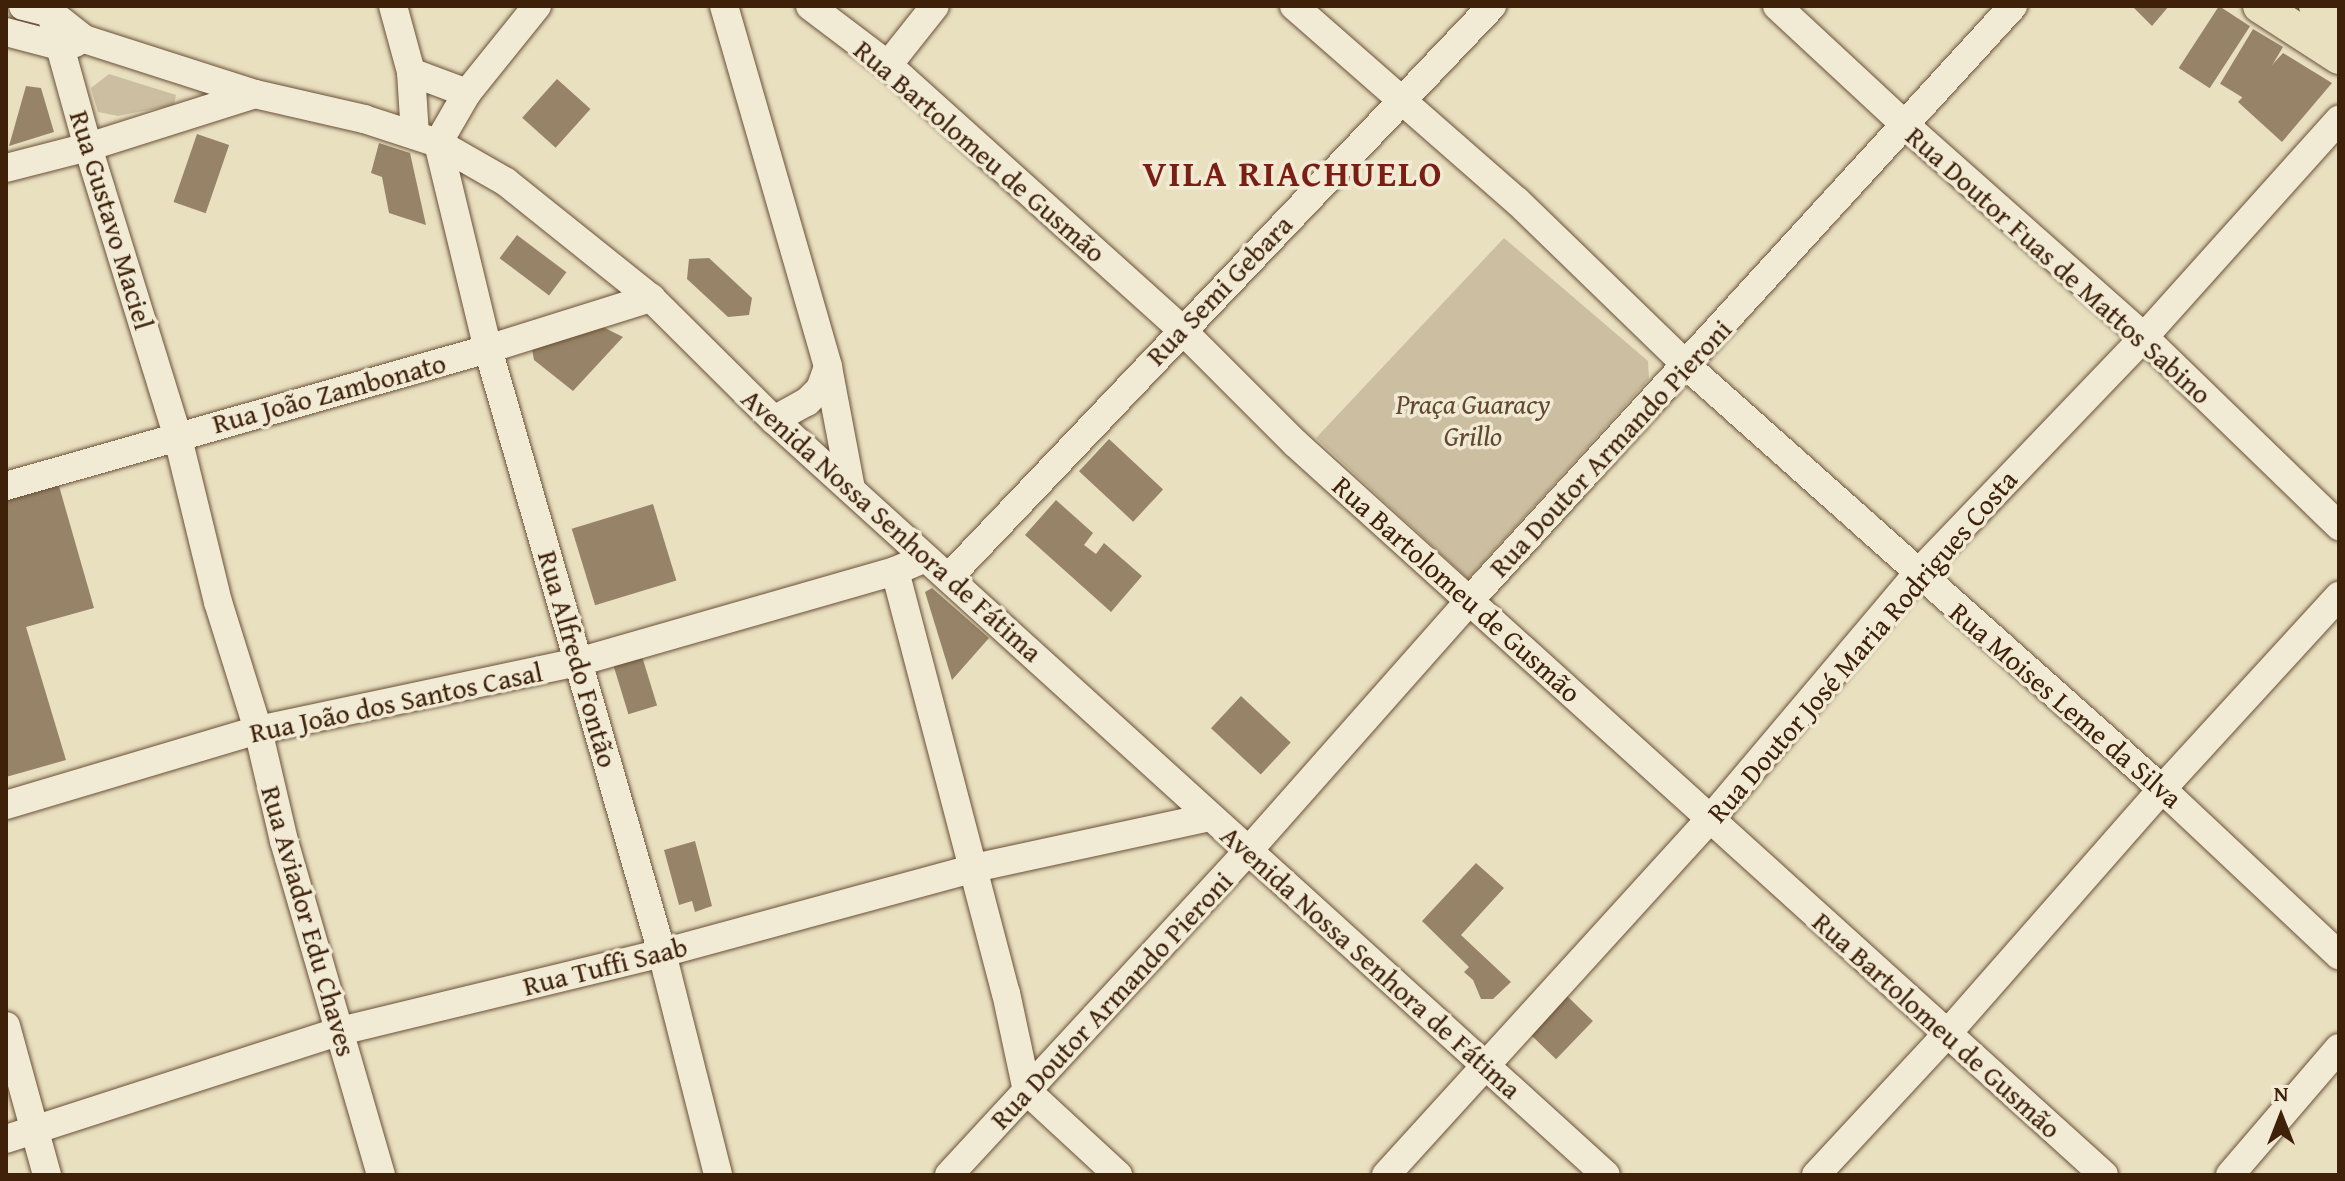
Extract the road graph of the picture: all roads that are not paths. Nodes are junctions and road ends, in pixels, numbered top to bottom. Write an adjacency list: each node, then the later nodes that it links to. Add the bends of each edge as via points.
1 (393, 6): 18 (street, Rua Alfredo Fontão)
2 (537, 6): 19 (street)
3 (724, 6): 32 (street)
4 (810, 6): 17 (street, Rua Bartolomeu de Gusmão)
5 (935, 6): 17 (street)
6 (1294, 6): 21 (street, Rua Moises Leme da Silva)
7 (1492, 6): 21 (street, Rua Semi Gebara)
8 (1777, 6): 23 (street, Rua Doutor Fuas de Mattos Sabino)
9 (2013, 6): 23 (street, Rua Doutor Armando Pieroni)
10 (2260, 6): 16 (main road)
11 (2316, 6): 13 (main road)
12 (41, 8): 15 (street, Rua Gustavo Maciel)
13 (2339, 21)
14 (6, 32): 15 (street, Avenida Nossa Senhora de Fátima)
15 (73, 43): 20 (street, Avenida Nossa Senhora de Fátima); 25 (street, Rua Gustavo Maciel)
16 (2339, 57)
17 (888, 65): 28 (street, Rua Bartolomeu de Gusmão)
18 (411, 72): 19 (street); 24 (street, Rua Alfredo Fontão)
19 (467, 93): 24 (street)
20 (255, 94): 24 (street, Avenida Nossa Senhora de Fátima); 25 (street)
21 (1403, 101): 28 (street, Rua Semi Gebara); 31 (street, Rua Moises Leme da Silva, via 1517,201)
22 (2339, 120): 29 (street, Rua Doutor José Maria Rodrigues Costa)
23 (1903, 123): 29 (street, Rua Doutor Fuas de Mattos Sabino); 31 (street, Rua Doutor Armando Pieroni)
24 (426, 139): 27 (street, Avenida Nossa Senhora de Fátima, via 506,182); 30 (street, Rua Alfredo Fontão)
25 (88, 147): 26 (street); 34 (street, Rua Gustavo Maciel)
26 (6, 168)
27 (651, 298): 30 (street, Rua João Zambonato); 33 (street, Avenida Nossa Senhora de Fátima)
28 (1181, 329): 41 (street, Rua Semi Gebara); 43 (street, Rua Bartolomeu de Gusmão, via 1295,443)
29 (2144, 337): 37 (street, Rua Doutor Fuas de Mattos Sabino); 40 (street, Rua Doutor José Maria Rodrigues Costa)
30 (488, 349): 34 (street, Rua João Zambonato); 44 (street, Rua Alfredo Fontão)
31 (1687, 366): 40 (street, Rua Moises Leme da Silva); 43 (street, Rua Doutor Armando Pieroni)
32 (828, 367): 33 (street, via 820,389 807,402); 36 (street)
33 (774, 420): 36 (street, Avenida Nossa Senhora de Fátima)
34 (177, 434): 35 (street, Rua João Zambonato); 45 (street, Rua Aviador Edu Chaves, via 218,602)
35 (6, 486)
36 (851, 489): 38 (street, Avenida Nossa Senhora de Fátima)
37 (2339, 526)
38 (925, 558): 39 (street, Rua João dos Santos Casal); 41 (street, Avenida Nossa Senhora de Fátima)
39 (895, 571): 44 (street, Rua João dos Santos Casal); 51 (street)
40 (1917, 574): 46 (street, Rua Moises Leme da Silva); 49 (street, Rua Doutor José Maria Rodrigues Costa)
41 (949, 577): 48 (street, Avenida Nossa Senhora de Fátima)
42 (2339, 596): 46 (street)
43 (1469, 601): 49 (street, Rua Bartolomeu de Gusmão); 50 (street, Rua Doutor Armando Pieroni)
44 (578, 662): 45 (street, Rua João dos Santos Casal); 52 (street, Rua Alfredo Fontão)
45 (258, 730): 47 (street, Rua João dos Santos Casal); 55 (street, Rua Aviador Edu Chaves, via 284,841)
46 (2162, 789): 53 (street, Rua Moises Leme da Silva); 56 (street)
47 (6, 805)
48 (1210, 817): 50 (street, Avenida Nossa Senhora de Fátima); 51 (street, Rua Tuffi Saab)
49 (1711, 818): 56 (street, Rua Bartolomeu de Gusmão); 58 (street, Rua Doutor José Maria Rodrigues Costa)
50 (1249, 850): 58 (street, Avenida Nossa Senhora de Fátima); 59 (street, Rua Doutor Armando Pieroni)
51 (974, 868): 52 (street, Rua Tuffi Saab); 59 (street)
52 (662, 953): 55 (street, Rua Tuffi Saab); 64 (street, Rua Alfredo Fontão)
53 (2339, 955)
54 (6, 1026): 60 (street)
55 (340, 1031): 60 (street, Rua Tuffi Saab); 63 (street, Rua Aviador Edu Chaves)
56 (1946, 1035): 69 (street); 70 (street, Rua Bartolomeu de Gusmão)
57 (2339, 1048): 71 (street)
58 (1486, 1065): 67 (street, Rua Doutor José Maria Rodrigues Costa); 68 (street, Avenida Nossa Senhora de Fátima)
59 (1027, 1091): 65 (street, Rua Doutor Armando Pieroni); 66 (street)
60 (35, 1131): 61 (street, Rua Tuffi Saab); 62 (street)
61 (6, 1139)
62 (47, 1175)
63 (381, 1175)
64 (718, 1175)
65 (949, 1175)
66 (1118, 1175)
67 (1386, 1175)
68 (1606, 1175)
69 (1816, 1175)
70 (2104, 1175)
71 (2230, 1175)

